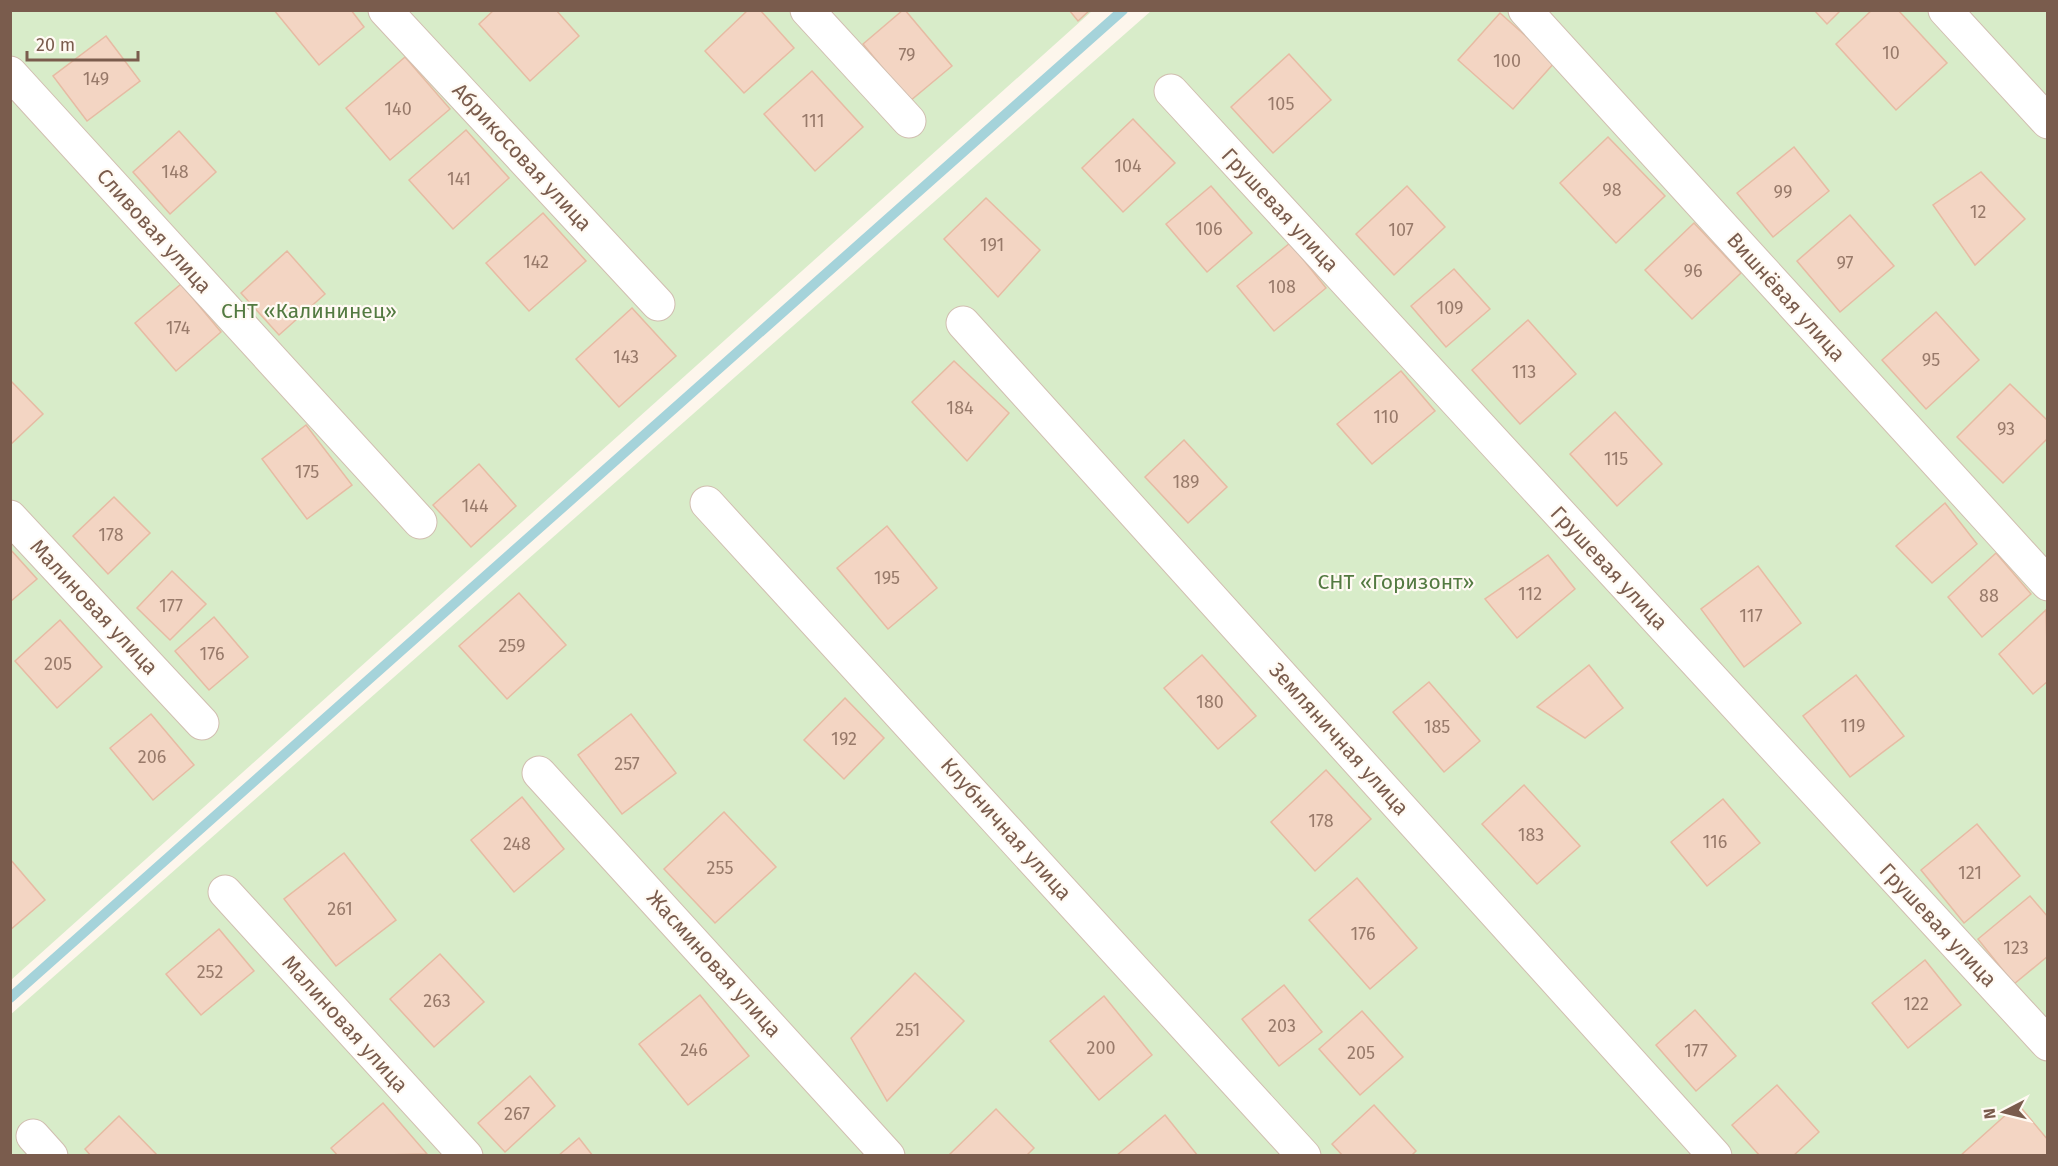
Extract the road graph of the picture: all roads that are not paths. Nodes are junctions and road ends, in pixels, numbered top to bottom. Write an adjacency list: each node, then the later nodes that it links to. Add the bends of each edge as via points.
1 (385, 10): 9 (street, Абрикосовая улица)
2 (807, 10): 7 (street)
3 (1525, 10): 14 (street, Вишнёвая улица)
4 (1946, 10): 8 (street)
5 (10, 73): 13 (street, Сливовая улица)
6 (1171, 91): 18 (street, Грушевая улица)
7 (909, 121)
8 (2048, 122)
9 (658, 303)
10 (963, 323): 22 (street, Земляничная улица)
11 (707, 503): 21 (street, Клубничная улица)
12 (10, 517): 15 (street, Малиновая улица)
13 (420, 522)
14 (2048, 584)
15 (201, 723)
16 (539, 773): 20 (street, Жасминовая улица)
17 (225, 892): 19 (street, Малиновая улица)
18 (2048, 1044)
19 (466, 1155)
20 (888, 1155)
21 (1304, 1155)
22 (1715, 1155)

